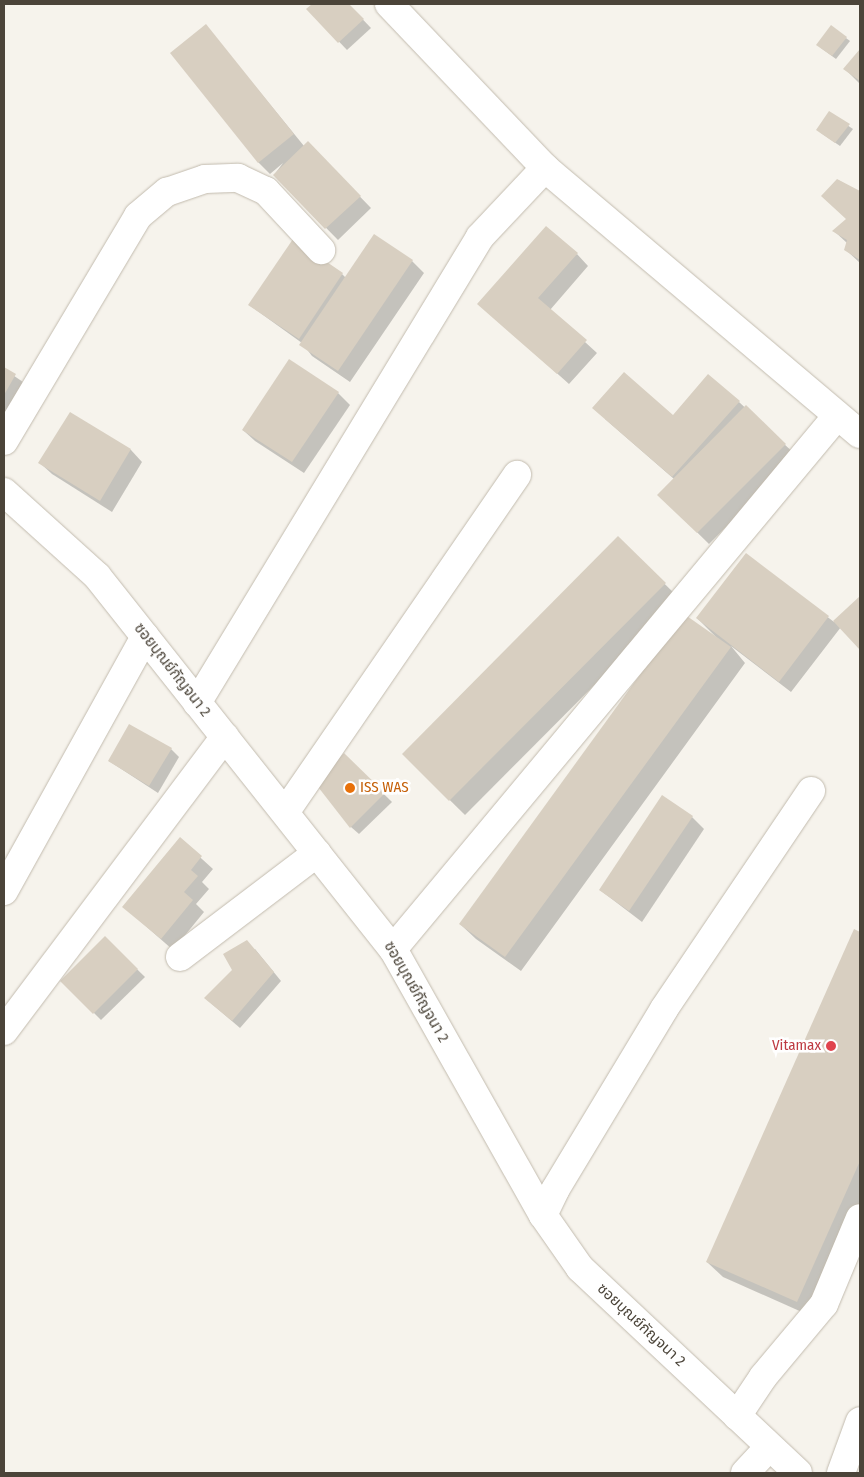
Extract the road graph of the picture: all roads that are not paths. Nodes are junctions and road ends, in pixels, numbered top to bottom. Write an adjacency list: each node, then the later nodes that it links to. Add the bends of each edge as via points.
1 (389, 4): 2 (street)
2 (545, 168): 4 (street); 10 (street, via 480,237)
3 (321, 250): 6 (street, via 266,191 238,178 205,179 167,192 138,216)
4 (837, 416): 5 (street); 16 (street)
5 (860, 434)
6 (4, 441)
7 (516, 475): 13 (street)
8 (4, 492): 9 (street, ซอยบุณย์กัญจนา 2, via 97,576)
9 (145, 637): 10 (street, ซอยบุณย์กัญจนา 2); 15 (street)
10 (197, 703): 11 (street, ซอยบุณย์กัญจนา 2)
11 (226, 737): 13 (street, ซอยบุณย์กัญจนา 2); 18 (street)
12 (811, 790): 19 (street, via 664,1009)
13 (286, 810): 14 (street, ซอยบุณย์กัญจนา 2)
14 (317, 853): 16 (street, ซอยบุณย์กัญจนา 2); 17 (street)
15 (4, 891)
16 (394, 949): 19 (street, ซอยบุณย์กัญจนา 2)
17 (180, 957)
18 (4, 1031)
19 (543, 1215): 21 (street, ซอยบุณย์กัญจนา 2, via 580,1268)
20 (860, 1218): 21 (street, via 824,1304 768,1370)
21 (737, 1416): 23 (street, ซอยบุณย์กัญจนา 2)
22 (860, 1421): 26 (street)
23 (769, 1447): 24 (street); 25 (street, ซอยบุณย์กัญจนา 2)
24 (745, 1473)
25 (798, 1473)
26 (841, 1473)

